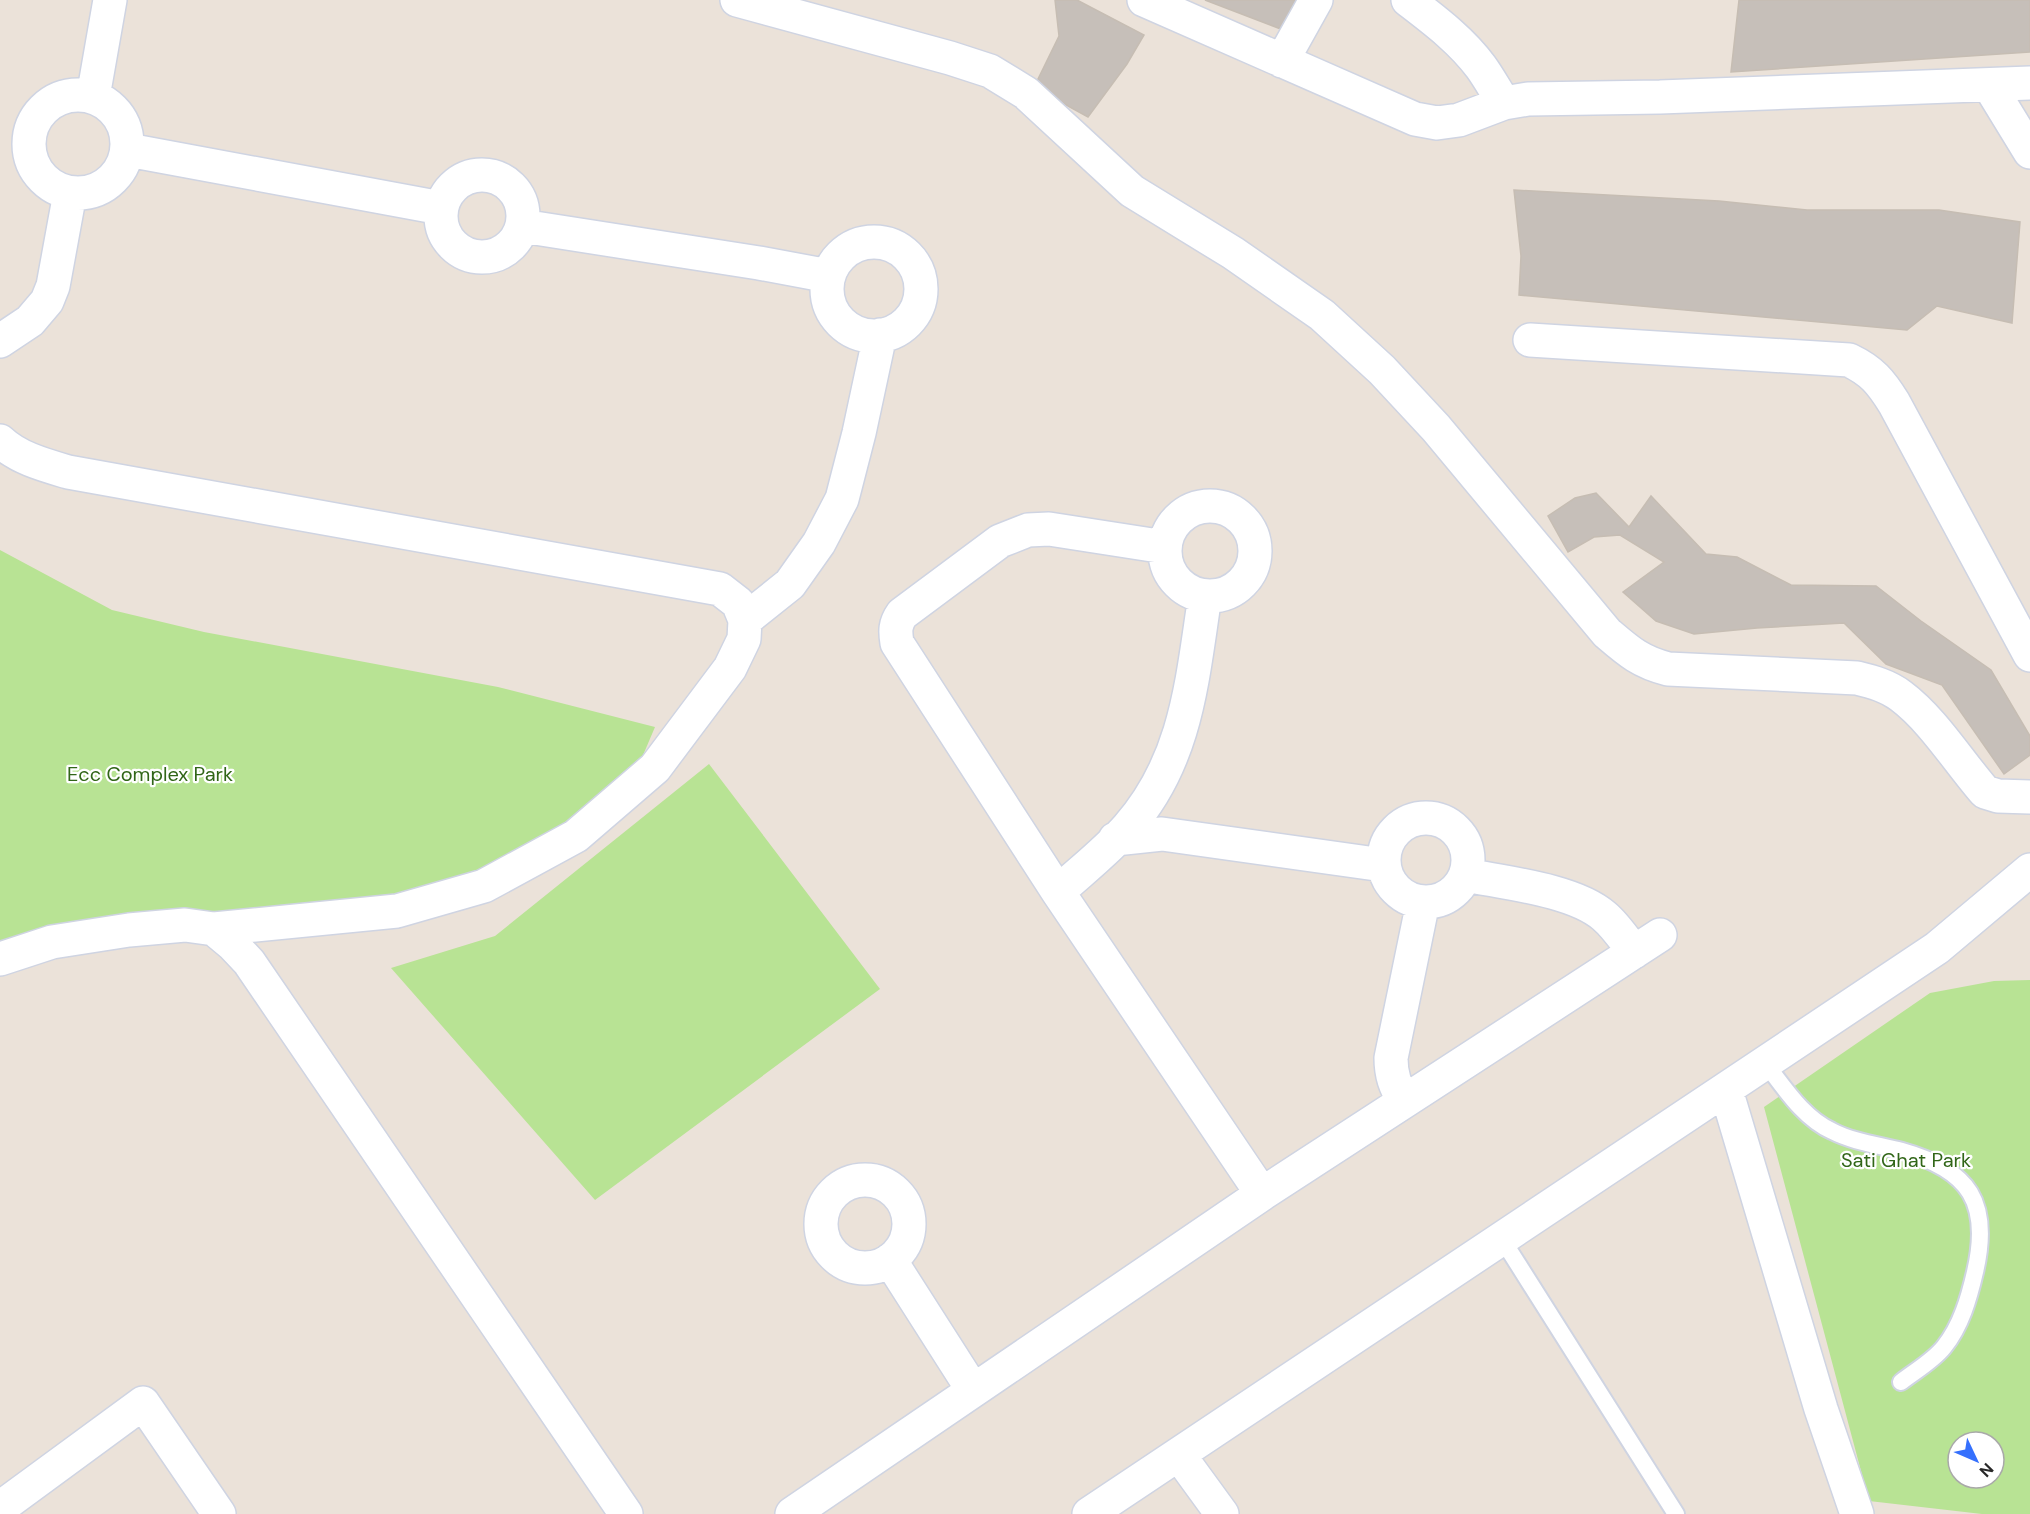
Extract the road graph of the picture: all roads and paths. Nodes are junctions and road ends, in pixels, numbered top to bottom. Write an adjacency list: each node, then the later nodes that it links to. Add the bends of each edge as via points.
1 (110, 0): 9 (street)
2 (737, 0): 25 (street, via 950,58 990,71 1026,93 1132,191 1233,253 1331,322 1436,428 1607,633 1649,664 1668,669 1857,678 1882,684 1919,711 1985,792)
3 (1144, 0): 6 (street)
4 (1316, 0): 6 (street)
5 (1408, 0): 10 (street, via 1463,47)
6 (1282, 61): 10 (street, via 1426,121 1459,120)
7 (2030, 83): 8 (street)
8 (1989, 85): 10 (street, via 1528,99); 12 (street)
9 (93, 97): 11 (street, via 115,110 125,124); 13 (street, via 68,96 52,102 31,129 30,160 38,174 50,185)
10 (1504, 103)
11 (128, 150): 13 (street, via 109,184 94,192); 14 (street)
12 (2030, 152)
13 (70, 193): 19 (street, via 47,301 30,321)
14 (441, 208): 15 (street, via 444,234 457,249 475,257 501,252 512,244); 15 (street, via 454,184 467,176 495,176 517,193 523,206)
15 (522, 226): 16 (street)
16 (829, 276): 17 (street, via 834,314 855,331); 17 (street, via 843,253 873,242 902,250 913,262 922,292 917,308 908,321)
17 (880, 335): 23 (street, via 842,499 819,543 790,584)
18 (1530, 339): 24 (street, via 1849,360 1867,369 1894,403)
19 (0, 341)
20 (0, 441): 23 (street, via 38,463 68,472 720,589 738,603)
21 (1165, 547): 22 (street, via 1170,573 1179,585); 22 (street, via 1179,519 1205,507 1221,507 1246,524 1253,537 1252,567 1233,590); 30 (street, via 1049,529 1028,530 1000,541 897,621 897,643)
22 (1205, 596): 26 (street, via 1184,724 1172,759 1152,795)
23 (745, 620): 32 (street, via 744,639 730,668 655,768 576,836 484,886 397,911)
24 (2030, 655)
25 (2030, 797)
26 (1115, 839): 27 (street, via 1162,834); 30 (street)
27 (1383, 866): 28 (street, via 1384,851 1400,827 1427,818 1452,826 1461,836 1468,855); 31 (street, via 1396,891)
28 (1466, 875): 31 (street, via 1449,896); 36 (street, via 1573,897 1647,944)
29 (2026, 879): 34 (street, via 1937,948)
30 (1058, 892): 37 (street)
31 (1422, 902): 36 (street, via 1391,1058 1395,1086)
32 (214, 929): 33 (street, via 185,925 129,930 52,942); 45 (street, via 249,962)
33 (0, 959)
34 (1765, 1064): 35 (street); 40 (lane, via 1804,1112 1831,1131 1942,1166 1963,1182 1977,1202 1982,1226 1978,1259 1959,1323 1944,1348)
35 (1726, 1090): 38 (street); 50 (street, via 1821,1409)
36 (1404, 1101): 37 (street)
37 (1262, 1194): 41 (street)
38 (1502, 1239): 42 (street); 49 (lane)
39 (890, 1260): 41 (street)
40 (1901, 1382)
41 (973, 1390): 46 (street)
42 (1179, 1455): 47 (street); 48 (street)
43 (0, 1508): 44 (street, via 143,1403)
44 (219, 1514)
45 (626, 1514)
46 (792, 1514)
47 (1089, 1514)
48 (1222, 1514)
49 (1676, 1514)
50 (1857, 1514)

